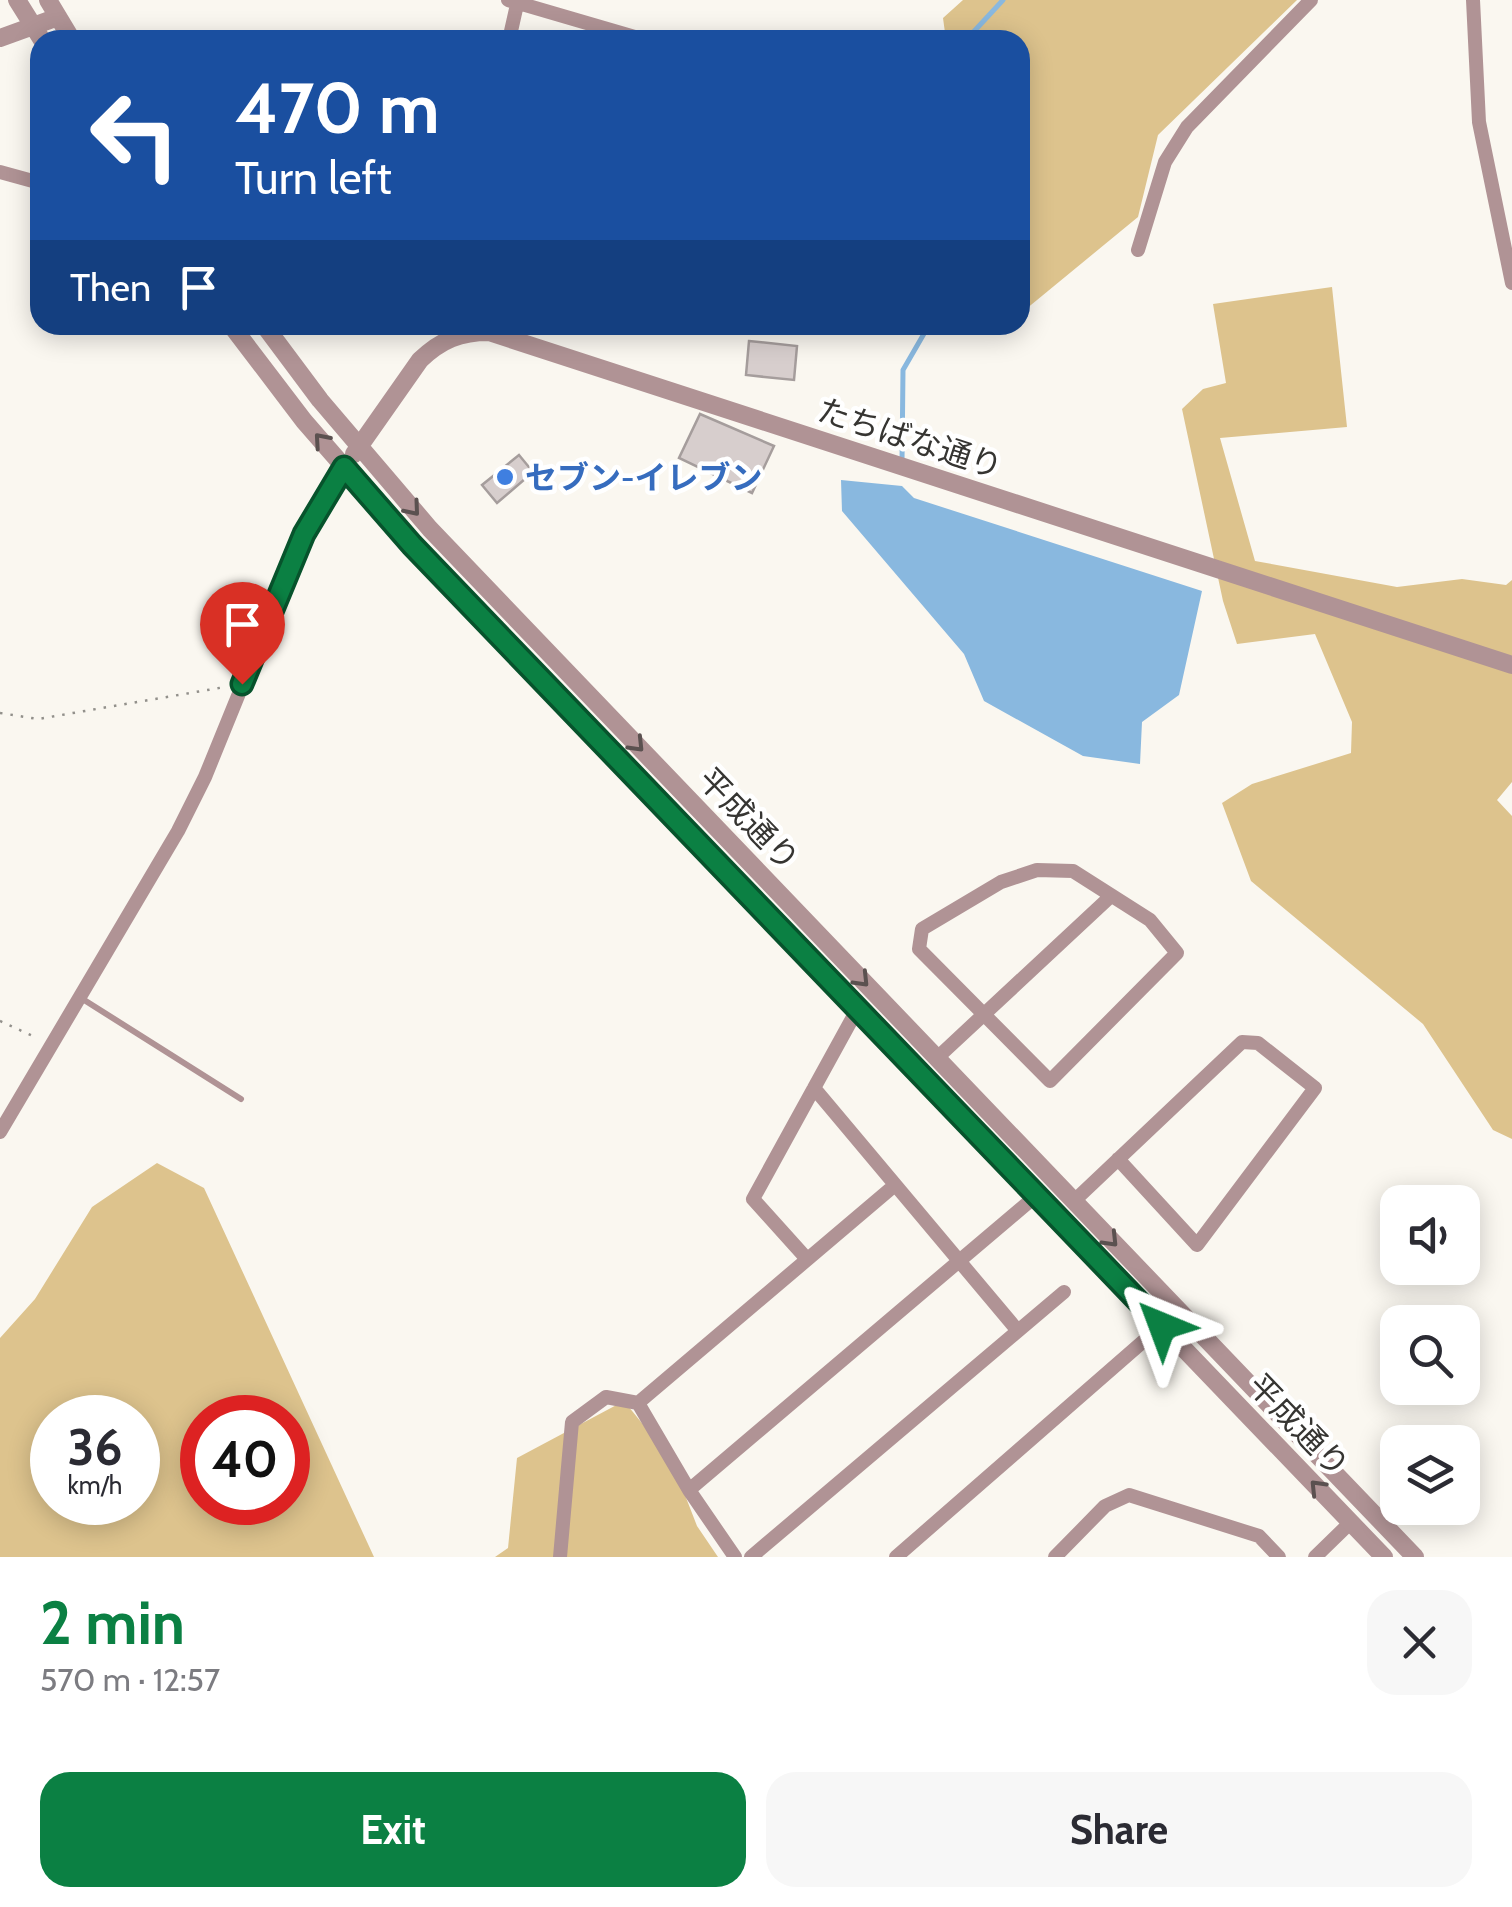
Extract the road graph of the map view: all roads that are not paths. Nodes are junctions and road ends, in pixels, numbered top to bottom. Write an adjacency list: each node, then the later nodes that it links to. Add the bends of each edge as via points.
1 (17, 0): 7 (street)
2 (48, 0): 6 (street)
3 (1311, 0): 17 (street, via 1186,127 1165,162)
4 (1474, 0): 16 (street, via 1480,122)
5 (514, 1): 10 (street); 11 (street)
6 (58, 18): 8 (street); 9 (street)
7 (35, 30)
8 (41, 30)
9 (66, 30)
10 (510, 30)
11 (611, 30)
12 (30, 34): 13 (street)
13 (0, 38)
14 (0, 172): 15 (street)
15 (30, 180)
16 (1507, 249): 18 (street)
17 (1138, 250)
18 (1512, 283)
19 (240, 335): 24 (street, 平成通り, one-way to 19)
20 (272, 335): 23 (street, 平成通り)
21 (443, 335): 23 (street, たちばな通り)
22 (499, 335): 25 (street, たちばな通り)
23 (360, 446): 24 (street, たちばな通り); 30 (street, 平成通り, one-way to 30, via 430,529)
24 (344, 467): 27 (street, via 304,534 192,804); 28 (street, 平成通り)
25 (1512, 665)
26 (1111, 896): 29 (street); 29 (street, via 1073,871 1037,870 1001,882 922,929 920,949); 29 (street, via 1150,920 1177,952 1050,1081)
27 (80, 998): 32 (lane); 33 (street)
28 (858, 1008): 31 (street); 36 (street, 平成通り)
29 (984, 1013): 30 (street)
30 (936, 1058): 37 (street, 平成通り)
31 (814, 1088): 35 (street); 38 (street, via 753,1198)
32 (242, 1100)
33 (0, 1132)
34 (1118, 1160): 34 (street, via 1242,1042 1258,1043 1314,1088 1197,1246); 37 (street)
35 (895, 1186): 38 (street); 39 (street)
36 (1037, 1195): 39 (street); 41 (street, 平成通り)
37 (1074, 1201): 54 (street, 平成通り, one-way to 54)
38 (807, 1259): 43 (street)
39 (959, 1262): 42 (street); 44 (street)
40 (1064, 1292): 42 (street)
41 (1162, 1326): 45 (street, 平成通り, one-way to 41); 49 (street)
42 (1018, 1331): 48 (street)
43 (638, 1404): 44 (street); 46 (street, via 606,1397 572,1422)
44 (689, 1490): 47 (street)
45 (1351, 1522): 52 (street); 53 (street, 平成通り)
46 (560, 1557)
47 (735, 1557)
48 (752, 1557)
49 (896, 1557)
50 (1055, 1557): 51 (street, via 1105,1506 1129,1496 1259,1536)
51 (1279, 1557)
52 (1315, 1557)
53 (1384, 1557)
54 (1415, 1557)

